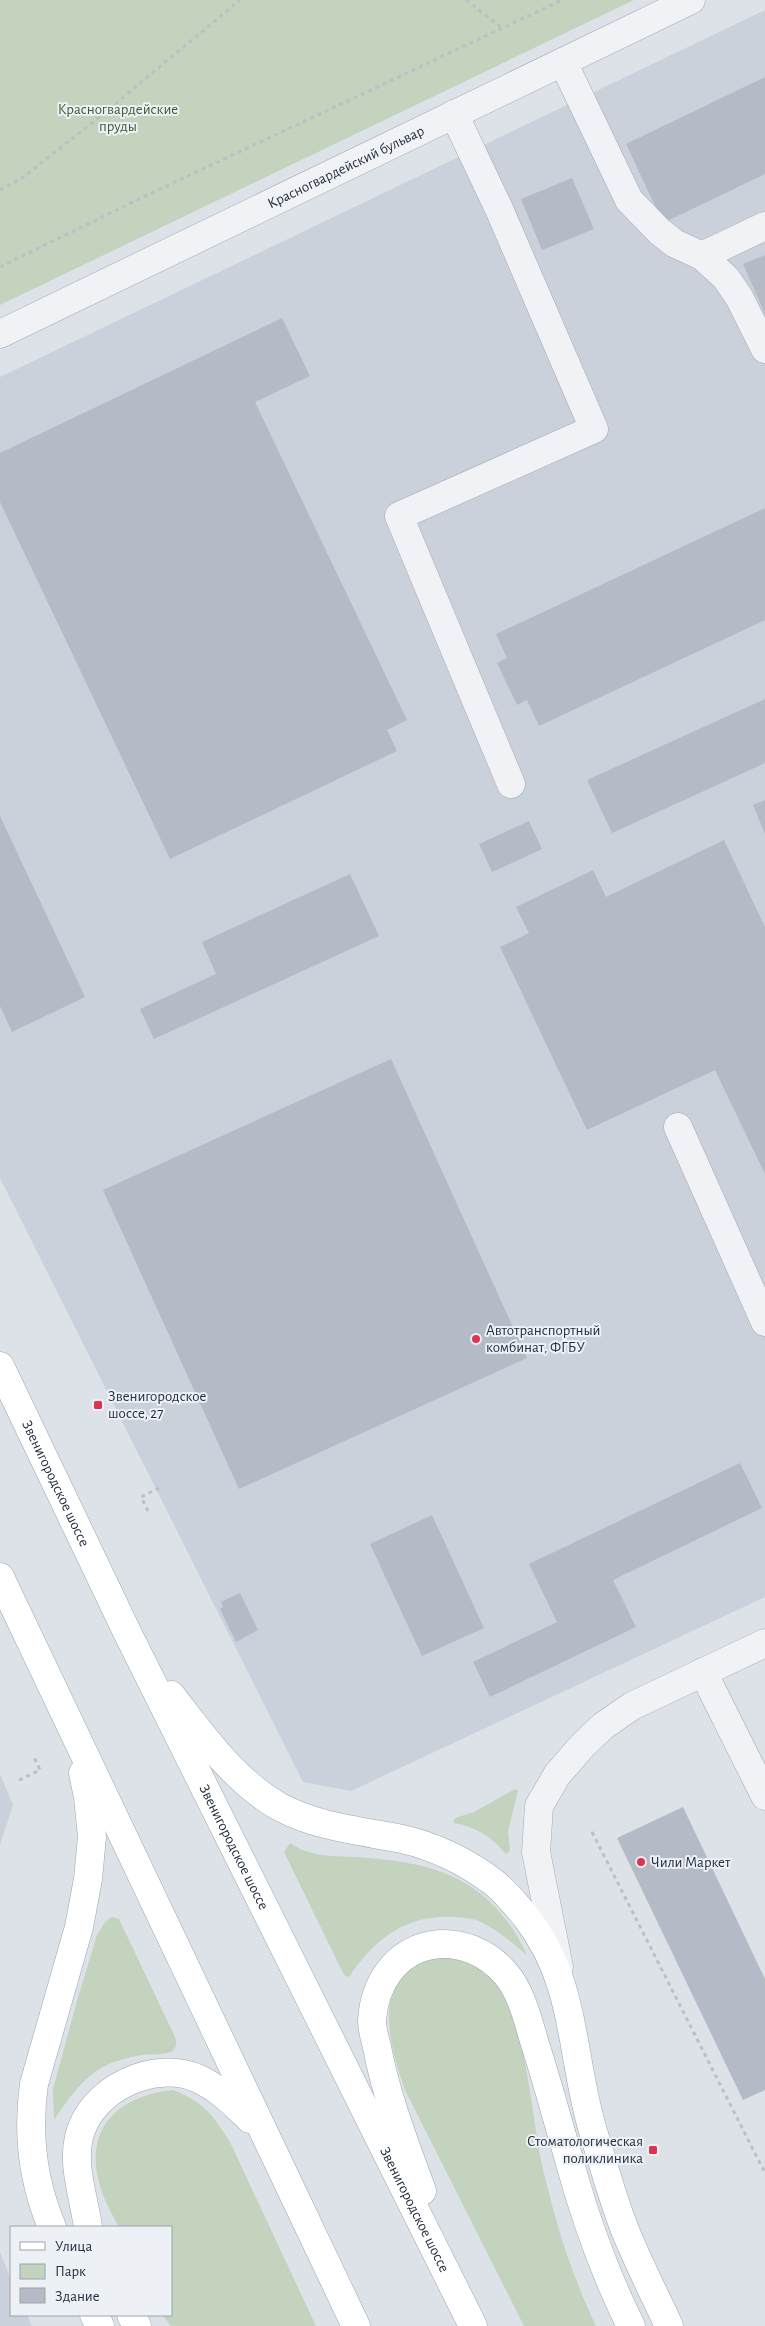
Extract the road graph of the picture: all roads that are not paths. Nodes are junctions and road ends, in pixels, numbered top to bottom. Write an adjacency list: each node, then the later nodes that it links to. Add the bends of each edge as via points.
1 (691, 0): 2 (street, Красногвардейский бульвар)
2 (563, 62): 3 (street, Красногвардейский бульвар); 5 (street, via 629,200 674,243)
3 (454, 114): 6 (street, Красногвардейский бульвар); 8 (street, via 499,209 594,430 399,516)
4 (765, 226): 5 (street)
5 (702, 256): 7 (street, via 726,278 739,297)
6 (0, 334)
7 (765, 349)
8 (511, 784)
9 (678, 1127): 10 (street)
10 (765, 1322)
11 (0, 1366): 13 (main road, Звенигородское шоссе)
12 (0, 1576): 16 (main road)
13 (127, 1632): 18 (main road, via 213,1748 258,1791 280,1807 314,1820 425,1846 493,1882 540,1936); 22 (main road, Звенигородское шоссе)
14 (765, 1643): 15 (street)
15 (703, 1672): 17 (street); 18 (street, via 632,1706 603,1726 557,1775 539,1806 536,1852)
16 (62, 1705): 19 (main road); 20 (main road, via 88,1797 92,1837 88,1879 78,1927 38,2069 31,2106 30,2136 36,2178)
17 (765, 1796)
18 (562, 1983): 26 (main road, via 572,2019 588,2114 611,2191 627,2235)
19 (270, 2148): 21 (main road, via 251,2120 232,2101 198,2079 172,2073 147,2075 124,2082 91,2112 79,2136 77,2167); 23 (main road)
20 (52, 2226)
21 (88, 2226)
22 (457, 2294): 24 (main road, Звенигородское шоссе); 25 (main road, via 392,2104 372,2023 376,1994 386,1974 410,1953 438,1944 467,1946 482,1954 506,1974 516,1989 598,2252)
23 (356, 2326)
24 (472, 2326)
25 (631, 2326)
26 (669, 2326)

